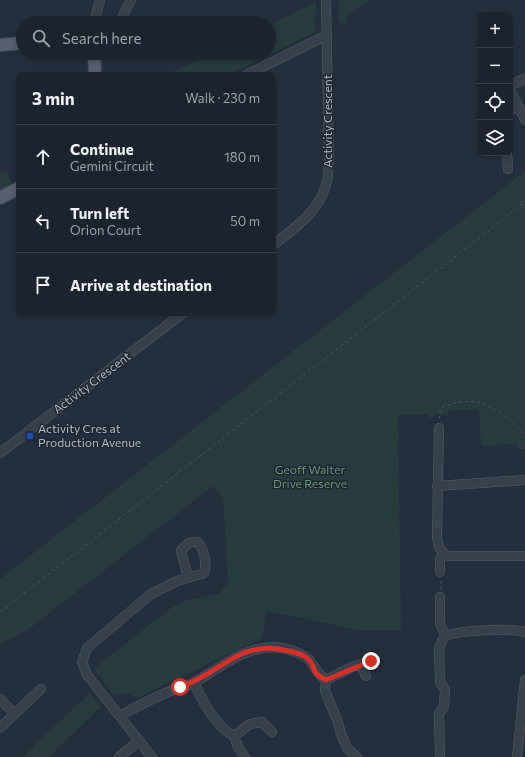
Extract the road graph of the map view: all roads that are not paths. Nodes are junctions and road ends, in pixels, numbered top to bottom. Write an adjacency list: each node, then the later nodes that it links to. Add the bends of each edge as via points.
1 (100, 0): 4 (street)
2 (131, 0): 5 (street)
3 (326, 0): 6 (street, Activity Crescent)
4 (96, 16)
5 (123, 16)
6 (327, 35): 11 (street); 22 (street, Activity Crescent, via 327,181 318,202 302,223)
7 (16, 44): 8 (main road)
8 (0, 45)
9 (94, 60): 10 (main road)
10 (95, 72)
11 (252, 72)
12 (525, 78): 13 (street)
13 (513, 84)
14 (513, 96): 15 (street)
15 (516, 103): 16 (street); 17 (street)
16 (513, 107)
17 (525, 120)
18 (507, 156): 19 (street)
19 (508, 169)
20 (16, 190): 21 (main road)
21 (0, 198)
22 (276, 242)
23 (179, 316): 25 (street, Activity Crescent)
24 (439, 428): 27 (street)
25 (0, 453)
26 (525, 480): 27 (street)
27 (438, 486): 28 (street, via 437,536 438,547)
28 (443, 554): 29 (street); 30 (street, via 440,559)
29 (525, 556)
30 (440, 572)
31 (188, 578): 45 (street, via 151,594 87,648 82,662 87,675)
32 (440, 597): 34 (street, via 440,624)
33 (522, 632): 34 (street)
34 (445, 635): 54 (street, via 440,648 440,682 445,690 444,706 439,714)
35 (371, 661): 36 (street)
36 (361, 664): 37 (street); 38 (street)
37 (366, 676)
38 (326, 680): 40 (street, via 317,674 312,663 304,656 268,647 252,650 232,659); 53 (street, via 325,691 344,741 347,748)
39 (525, 680): 44 (street)
40 (194, 683): 45 (street, via 180,687); 48 (street, via 202,700 224,730)
41 (41, 689): 43 (street)
42 (0, 699): 43 (street)
43 (15, 714): 46 (street)
44 (523, 715): 55 (street)
45 (120, 716): 49 (street)
46 (0, 728)
47 (272, 732): 48 (street, via 264,719 250,724)
48 (234, 736): 52 (street)
49 (139, 741): 50 (street); 51 (street)
50 (119, 757)
51 (152, 757)
52 (245, 757)
53 (357, 757)
54 (440, 757)
55 (517, 757)

